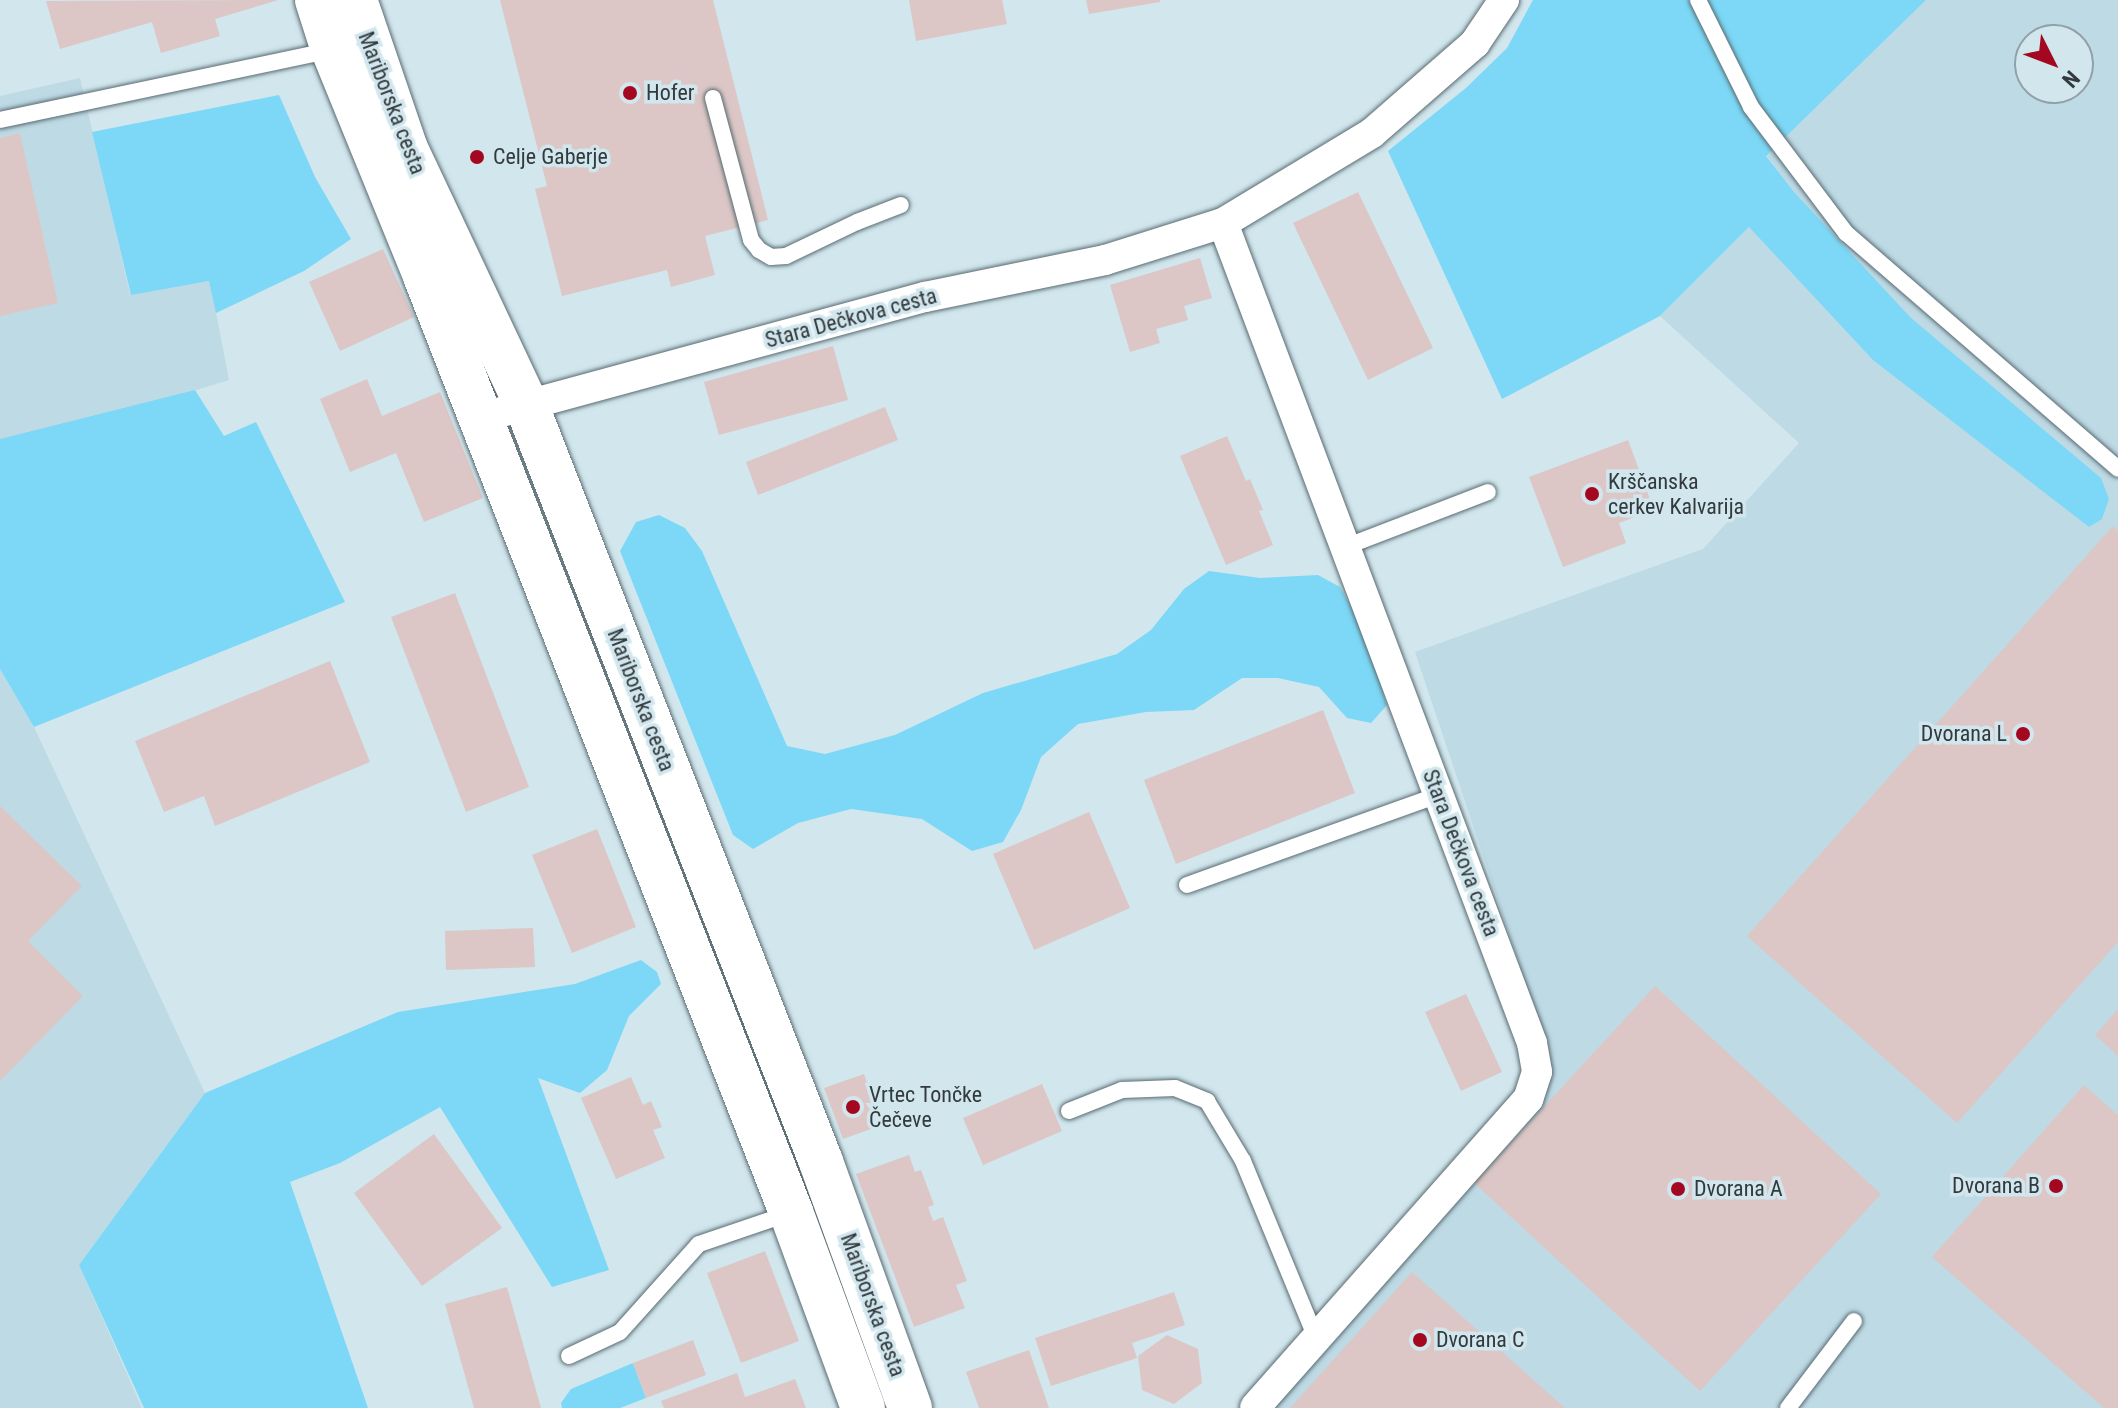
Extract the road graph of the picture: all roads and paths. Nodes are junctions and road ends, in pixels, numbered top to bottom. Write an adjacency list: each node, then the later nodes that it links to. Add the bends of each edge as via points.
1 (317, 0): 5 (main road, Mariborska cesta)
2 (355, 0): 10 (main road, Mariborska cesta, via 406,149)
3 (1504, 0): 9 (street, Stara Dečkova cesta, via 1475,43 1372,133)
4 (1698, 0): 12 (lane, via 1751,107 1846,233)
5 (333, 50): 7 (lane); 11 (main road, Mariborska cesta)
6 (713, 98): 8 (lane, via 751,240 771,257 786,256)
7 (0, 120)
8 (901, 205)
9 (1223, 223): 10 (street, Stara Dečkova cesta, via 1105,260 925,297); 14 (street, Stara Dečkova cesta)
10 (526, 404): 11 (street, Stara Dečkova cesta); 23 (main road, Mariborska cesta, via 821,1162)
11 (479, 418): 18 (main road, Mariborska cesta)
12 (2118, 469)
13 (1488, 492): 14 (lane)
14 (1345, 547): 15 (street, Stara Dečkova cesta)
15 (1439, 795): 16 (lane); 20 (street, Stara Dečkova cesta, via 1532,1043 1537,1072 1528,1099)
16 (1187, 885)
17 (1069, 1111): 20 (lane, via 1122,1090 1175,1088 1207,1101 1243,1161)
18 (791, 1212): 21 (lane, via 699,1244 620,1332); 22 (main road, Mariborska cesta)
19 (1854, 1321): 25 (lane)
20 (1315, 1336): 24 (street, Stara Dečkova cesta)
21 (569, 1356)
22 (863, 1408)
23 (910, 1408)
24 (1255, 1408)
25 (1788, 1408)

